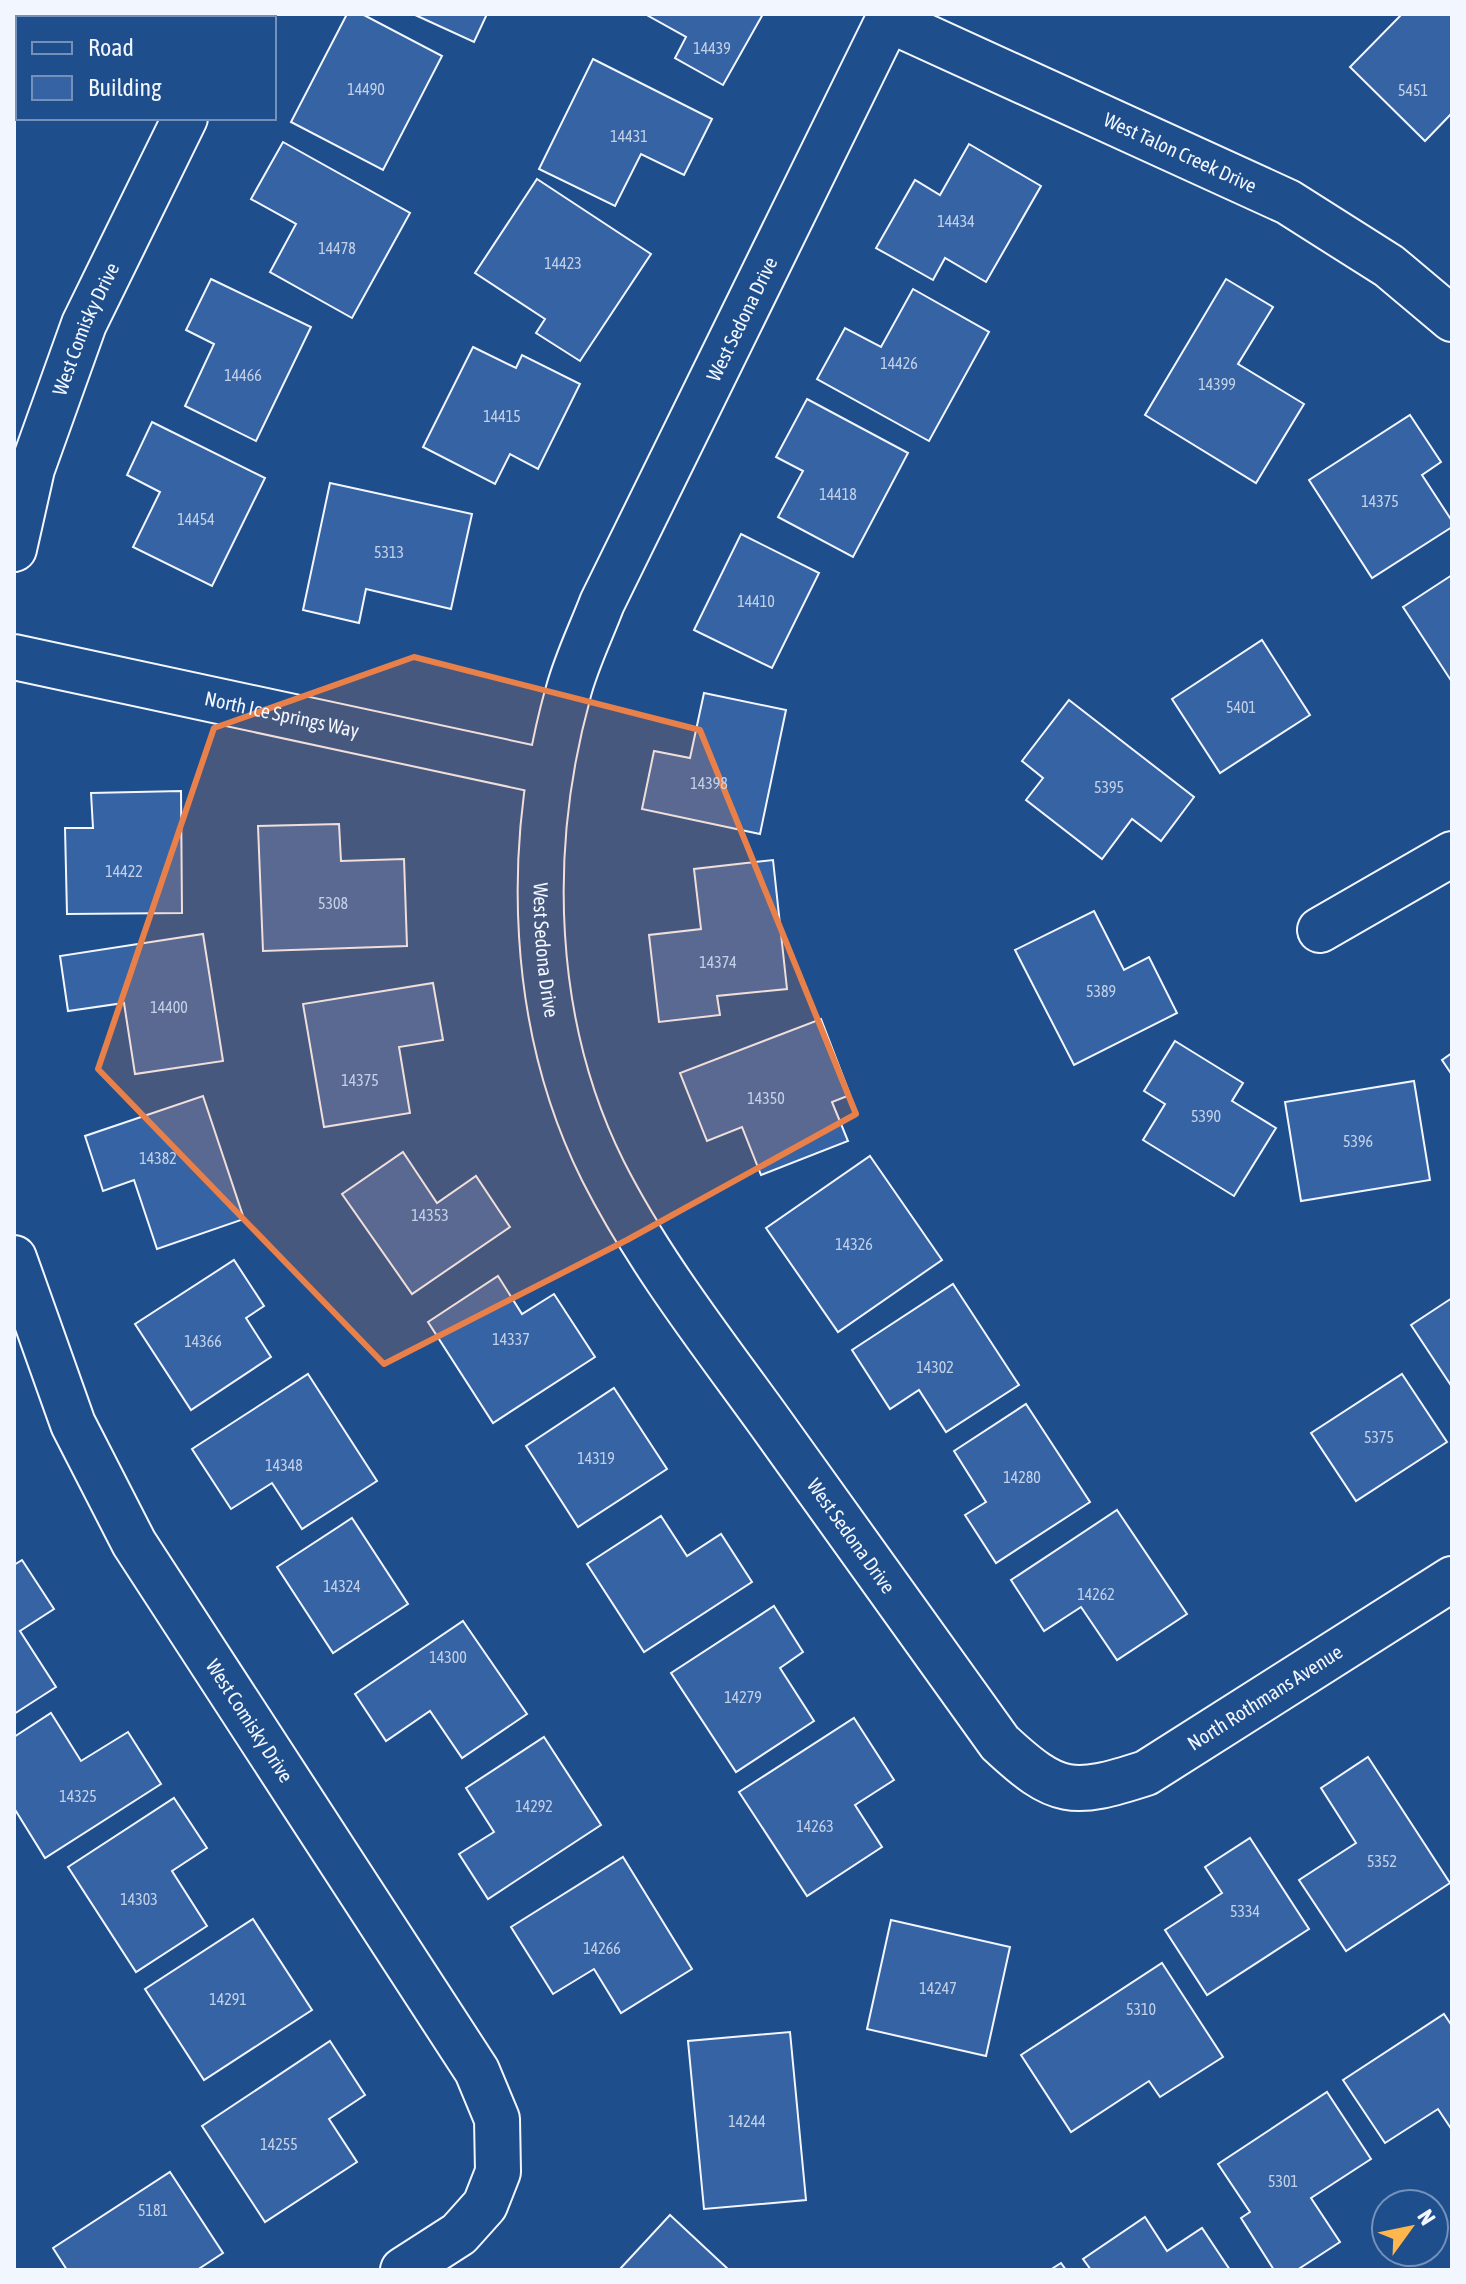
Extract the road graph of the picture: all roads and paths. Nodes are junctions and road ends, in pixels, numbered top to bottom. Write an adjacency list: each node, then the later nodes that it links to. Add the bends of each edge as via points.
1 (890, 17): 3 (street, West Talon Creek Drive, via 1288,202); 6 (street, West Sedona Drive, via 602,603 568,691)
2 (184, 120): 4 (street, West Comisky Drive, via 84,324 32,469)
3 (1448, 306)
4 (14, 549)
5 (14, 657): 6 (street, North Ice Springs Way)
6 (549, 772): 11 (street, West Sedona Drive, via 539,875 545,975 566,1076 602,1169 655,1263 1000,1743 1036,1776)
7 (1452, 854): 8 (street)
8 (1320, 930)
9 (14, 1258): 12 (street, West Comisky Drive, via 73,1424 134,1543 477,2071 497,2119 498,2172 485,2205 459,2234)
10 (1452, 1579): 11 (street, North Rothmans Avenue, via 1146,1773 1108,1786)
11 (1070, 1789)
12 (403, 2270)

